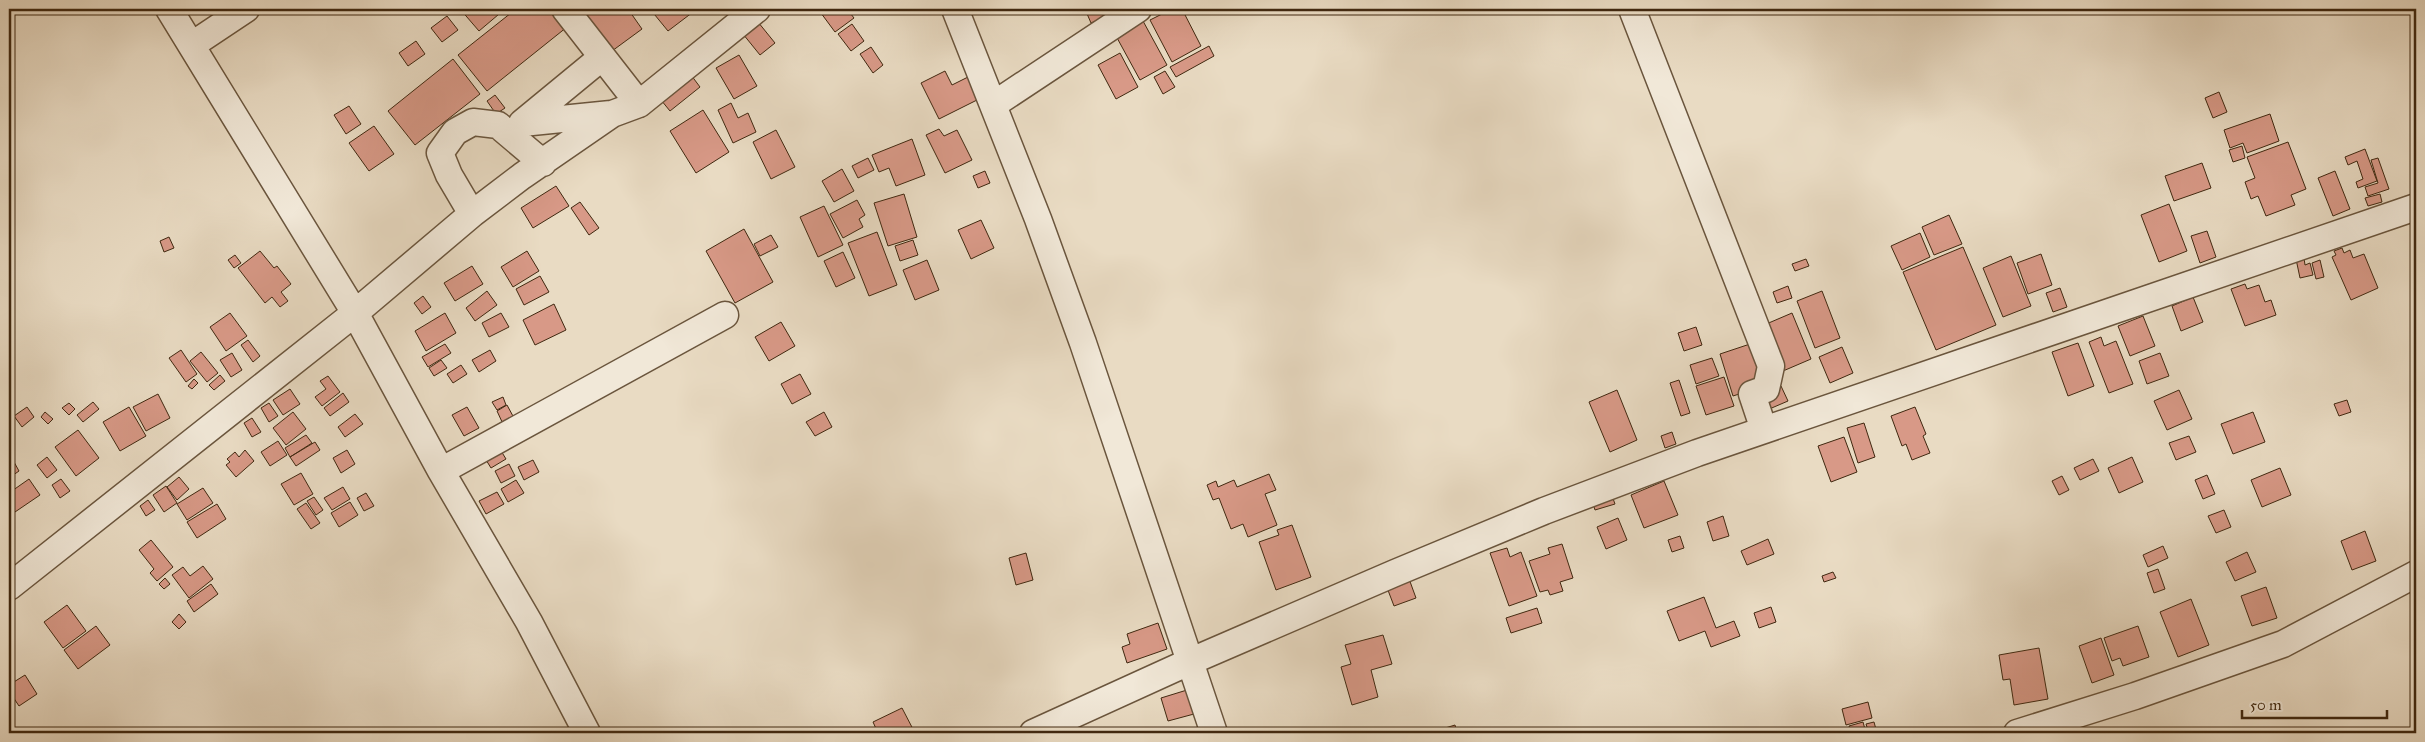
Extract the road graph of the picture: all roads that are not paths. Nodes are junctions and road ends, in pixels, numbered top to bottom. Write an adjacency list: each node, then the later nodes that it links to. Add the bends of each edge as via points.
1 (169, 9): 8 (street)
2 (246, 9): 8 (street)
3 (565, 9): 9 (street)
4 (955, 9): 11 (street)
5 (1632, 9): 18 (street, via 1771,366 1766,389 1752,394)
6 (751, 10): 10 (street)
7 (1134, 10): 11 (street)
8 (192, 46): 16 (street)
9 (601, 58): 10 (street); 12 (street, via 522,123)
10 (639, 104): 12 (street)
11 (993, 105): 22 (street, via 1083,343)
12 (612, 114): 13 (street)
13 (543, 163): 15 (street); 15 (street, via 498,125 473,122 455,132 440,153)
14 (2416, 207): 18 (street)
15 (472, 214): 16 (street)
16 (355, 313): 19 (street); 21 (street)
17 (725, 315): 19 (street)
18 (1764, 430): 22 (street, via 1544,511)
19 (441, 471): 23 (street, via 528,622)
20 (2416, 574): 26 (street, via 2283,644 2136,696)
21 (9, 587)
22 (1189, 662): 24 (street); 25 (street)
23 (586, 733)
24 (1033, 733)
25 (1214, 733)
26 (2017, 733)

